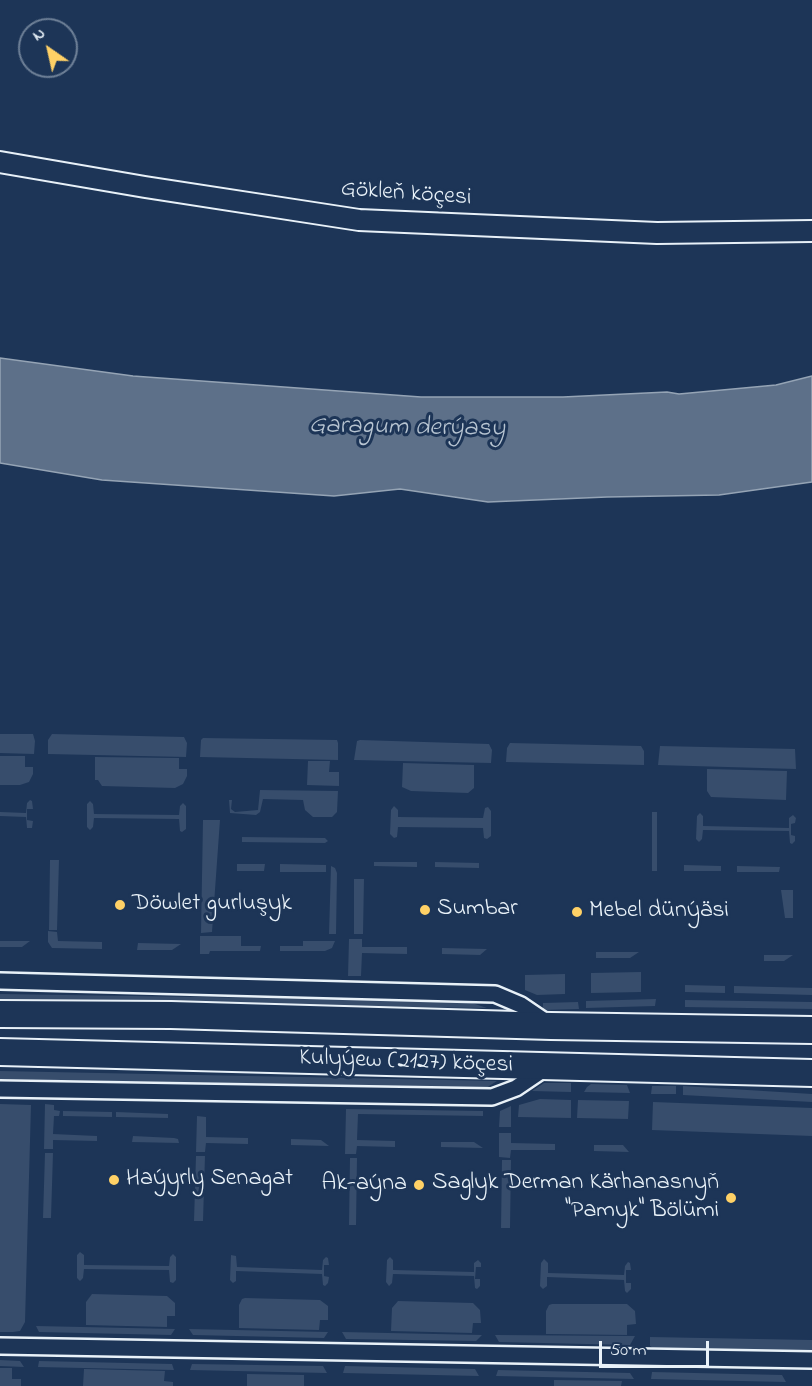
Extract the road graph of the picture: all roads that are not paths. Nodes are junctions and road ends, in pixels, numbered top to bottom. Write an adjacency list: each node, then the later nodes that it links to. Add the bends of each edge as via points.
1 (0, 162): 2 (street, Gökleň köçesi, via 359,220 657,233)
2 (812, 231)
3 (0, 981): 5 (street, via 495,994 521,1005)
4 (0, 1014): 5 (highway, Kulyýew (2127) köçesi)
5 (551, 1026): 6 (highway, Kulyýew (2127) köçesi)
6 (812, 1030)
7 (0, 1052): 8 (highway, Kulyýew (2127) köçesi)
8 (547, 1067): 9 (highway, Kulyýew (2127) köçesi); 10 (street, via 516,1088 492,1097)
9 (812, 1073)
10 (0, 1089)
11 (0, 1346): 12 (street)
12 (812, 1360)

